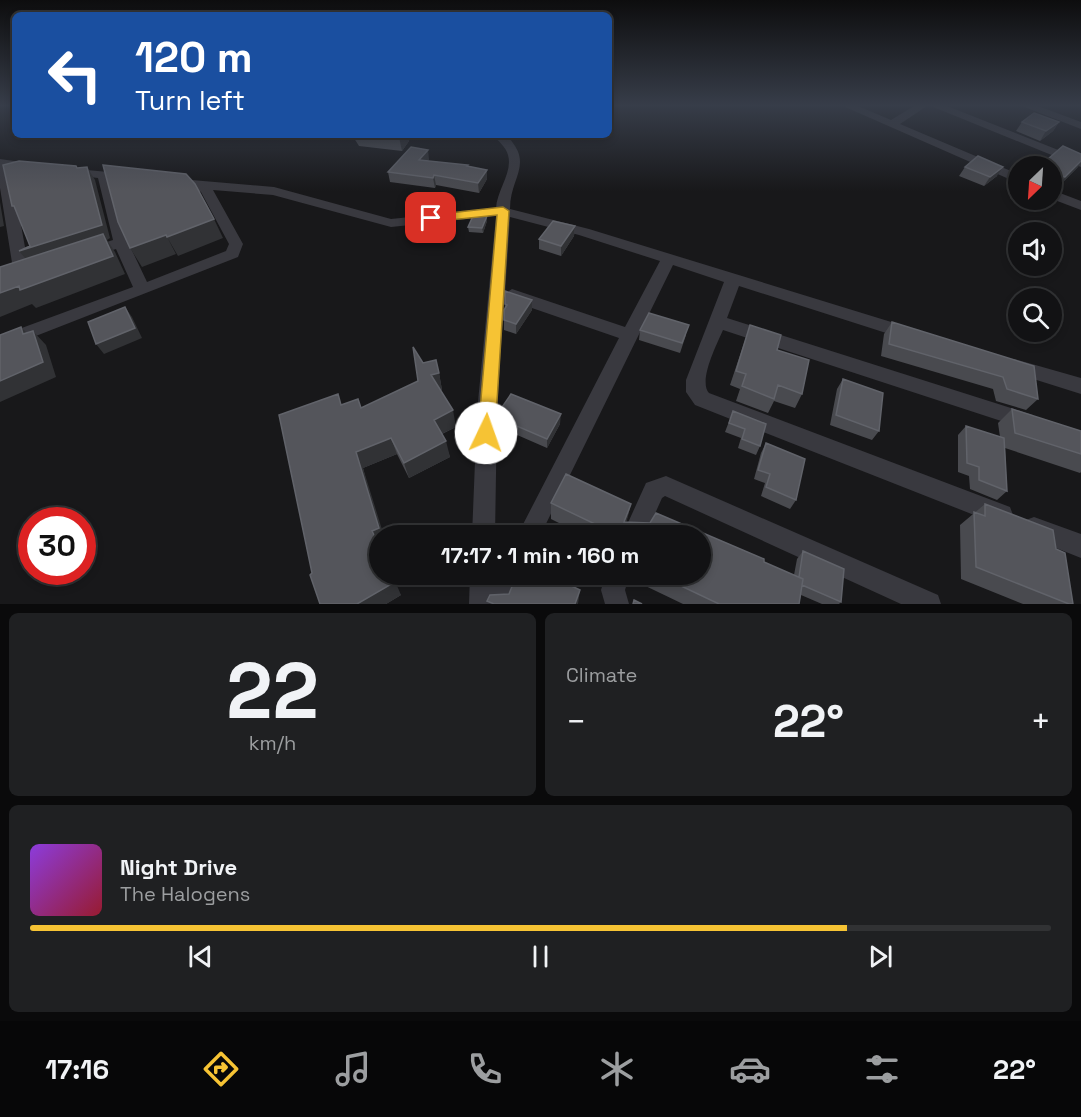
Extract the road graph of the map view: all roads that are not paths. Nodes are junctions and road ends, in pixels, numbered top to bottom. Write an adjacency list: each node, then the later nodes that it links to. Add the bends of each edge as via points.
1 (915, 134): 7 (street)
2 (1008, 134): 4 (street)
3 (502, 138): 14 (street, via 515,155)
4 (1081, 163)
5 (0, 164): 6 (street); 11 (street)
6 (103, 174): 8 (street); 15 (street)
7 (1008, 175)
8 (138, 178)
9 (161, 180): 10 (street)
10 (197, 185): 14 (street, via 274,191 391,223); 20 (street, via 206,190 236,248 228,257)
11 (5, 198): 18 (street)
12 (1062, 198): 13 (street)
13 (1081, 206)
14 (503, 211): 17 (street); 21 (street)
15 (121, 242): 16 (street); 20 (street)
16 (77, 256)
17 (669, 258): 19 (street); 23 (street)
18 (22, 275)
19 (733, 280): 22 (street); 24 (street)
20 (142, 289): 25 (street)
21 (497, 290): 23 (street); 29 (street)
22 (718, 322): 28 (street); 32 (street, via 695,380 696,392 702,399)
23 (629, 335): 30 (street)
24 (924, 338)
25 (0, 343)
26 (1002, 362): 27 (street)
27 (1081, 386)
28 (1047, 428)
29 (483, 525)
30 (534, 525)
31 (638, 525): 39 (street, via 654,490 666,486)
32 (1081, 546)
33 (482, 585): 36 (street)
34 (504, 585): 37 (street)
35 (615, 585): 38 (street)
36 (481, 604)
37 (495, 604)
38 (617, 604)
39 (929, 604)

